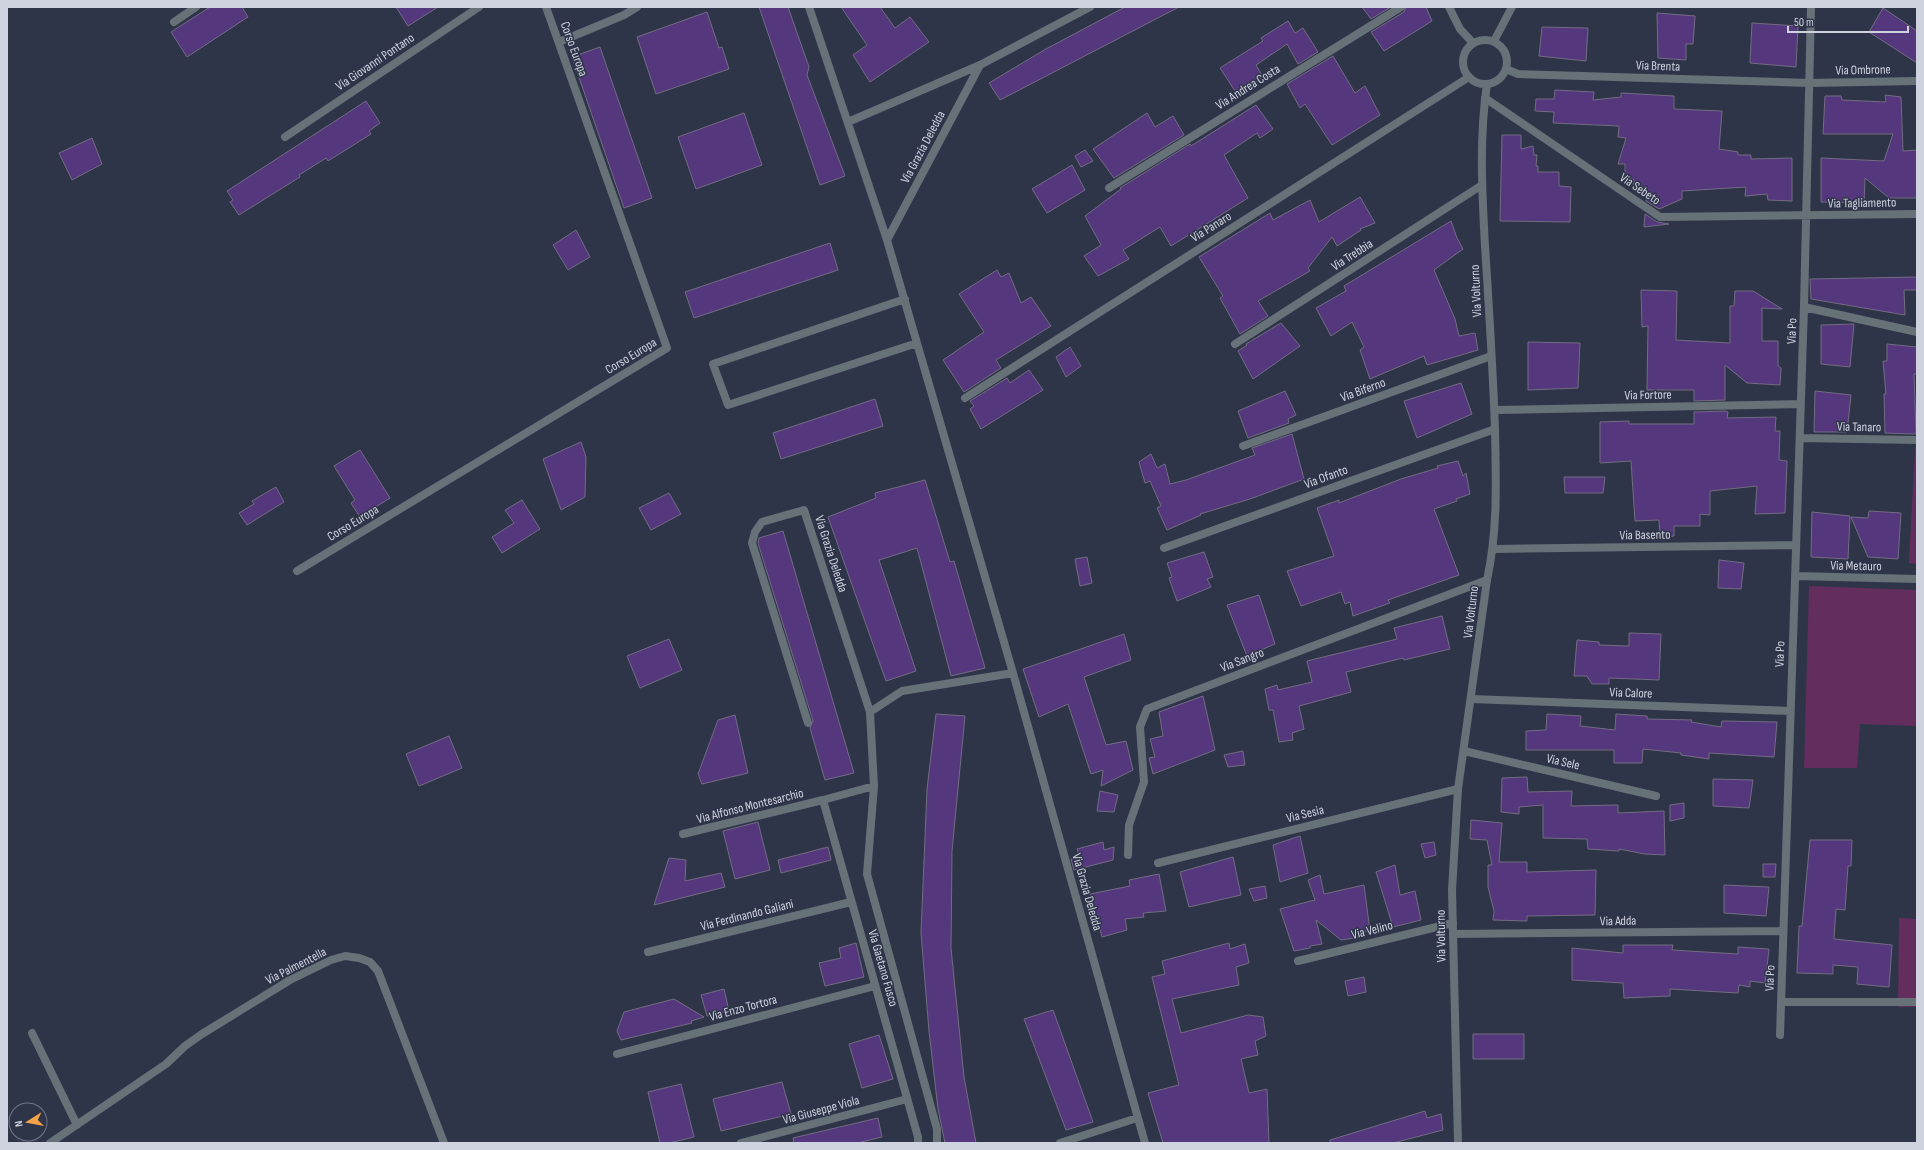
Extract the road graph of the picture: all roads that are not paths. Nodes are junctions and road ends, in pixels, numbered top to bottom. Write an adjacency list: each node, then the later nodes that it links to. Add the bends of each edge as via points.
1 (196, 7): 11 (street)
2 (479, 7): 23 (street, Via Giovanni Pontano)
3 (546, 7): 12 (street, Corso Europa)
4 (637, 7): 12 (street)
5 (809, 7): 22 (street, Via Grazia Deledda)
6 (1090, 7): 15 (street)
7 (1401, 7): 25 (street, Via Andrea Costa)
8 (1449, 7): 14 (street, via 1460,29)
9 (1512, 7): 13 (street)
10 (1811, 7): 19 (street, Via Po)
11 (174, 22)
12 (559, 42): 45 (street, Corso Europa, via 667,348)
13 (1494, 42): 14 (street, via 1487,40); 16 (street, via 1507,56)
14 (1473, 43): 17 (street, via 1468,49 1464,63 1465,70)
15 (980, 65): 22 (street); 28 (street, Via Grazia Deledda)
16 (1506, 70): 19 (street, Via Brenta, via 1518,74); 20 (street, via 1499,79)
17 (1470, 76): 20 (street, via 1474,81); 35 (street, Via Panaro)
18 (1917, 81): 19 (street, Via Ombrone)
19 (1809, 83): 27 (street, Via Po)
20 (1487, 84): 21 (street, Via Volturno)
21 (1485, 98): 24 (street, Via Volturno, via 1482,117); 27 (street, Via Sebeto, via 1660,218)
22 (848, 122): 28 (street, Via Grazia Deledda)
23 (285, 137)
24 (1482, 185): 33 (street, Via Trebbia); 34 (street, Via Volturno)
25 (1109, 188)
26 (1917, 214): 27 (street, Via Tagliamento)
27 (1806, 216): 30 (street, Via Po)
28 (887, 240): 29 (street, Via Grazia Deledda)
29 (905, 299): 32 (street, Via Grazia Deledda); 32 (street, via 713,364 728,405)
30 (1804, 308): 31 (street, Via Po); 36 (street, Via Po)
31 (1917, 332)
32 (917, 343): 49 (street, Via Grazia Deledda)
33 (1235, 344)
34 (1492, 356): 37 (street, Via Volturno); 41 (street, Via Biferno)
35 (965, 398)
36 (1801, 404): 37 (street, Via Fortore); 39 (street, Via Po)
37 (1495, 410): 38 (street, Via Volturno)
38 (1495, 429): 43 (street, Via Ofanto); 44 (street, Via Volturno, via 1497,489)
39 (1800, 438): 40 (street, Via Tanaro); 42 (street, Via Po)
40 (1917, 440)
41 (1243, 446)
42 (1796, 545): 44 (street, Via Basento); 46 (street, Via Po)
43 (1164, 548)
44 (1494, 549): 48 (street, Via Volturno)
45 (297, 571)
46 (1795, 576): 47 (street, Via Metauro); 51 (street, Via Po)
47 (1917, 579)
48 (1487, 580): 50 (street, Via Volturno); 60 (street, Via Sangro, via 1147,709 1140,727 1144,782 1129,825)
49 (1013, 673): 52 (street, via 902,691); 75 (street, Via Grazia Deledda)
50 (1471, 699): 51 (street, Via Calore); 54 (street, Via Volturno)
51 (1790, 711): 64 (street, Via Po)
52 (870, 712): 53 (street, Via Grazia Deledda, via 804,510 762,522 752,542); 55 (street, Via Grazia Deledda)
53 (808, 723)
54 (1464, 751): 56 (street, Via Volturno); 57 (street, Via Sele)
55 (874, 786): 58 (street); 81 (street, Via Grazia Deledda, via 867,874 937,1129)
56 (1458, 789): 61 (street, Via Sesia); 63 (street, Via Volturno, via 1452,890)
57 (1656, 796)
58 (823, 800): 59 (street, Via Alfonso Montesarchio); 62 (street, Via Gaetano Fusco)
59 (683, 834)
60 (1128, 855)
61 (1158, 863)
62 (851, 902): 66 (street, Via Ferdinando Galiani); 68 (street, Via Gaetano Fusco)
63 (1453, 923): 65 (street, Via Volturno); 67 (street, Via Velino)
64 (1783, 931): 65 (street, Via Adda); 69 (street, Via Po)
65 (1453, 934): 84 (street, Via Volturno)
66 (648, 952)
67 (1298, 961)
68 (875, 986): 73 (street, Via Enzo Tortora); 74 (street, Via Gaetano Fusco)
69 (1781, 1002): 70 (street, Via Po); 72 (street, Via Po)
70 (1917, 1002)
71 (32, 1033): 76 (street)
72 (1780, 1035)
73 (617, 1054)
74 (907, 1099): 79 (street, Via Giuseppe Viola); 80 (street, Via Gaetano Fusco)
75 (1137, 1118): 82 (street); 83 (street, Via Grazia Deledda)
76 (77, 1125): 77 (street, Via Palmentella); 78 (street, Via Palmentella, via 166,1064 202,1034 290,980 345,956 370,962 378,971)
77 (50, 1143)
78 (444, 1143)
79 (741, 1143)
80 (918, 1143)
81 (937, 1143)
82 (1060, 1143)
83 (1145, 1143)
84 (1458, 1143)

